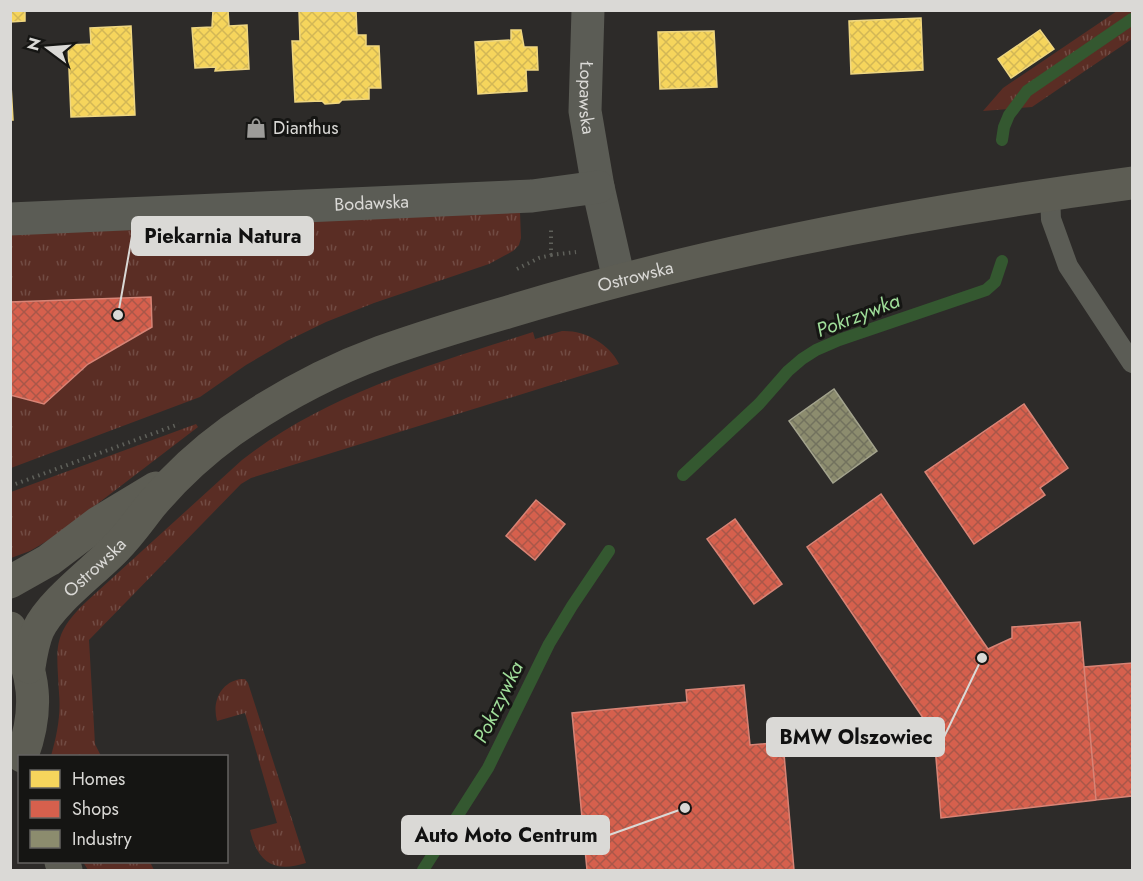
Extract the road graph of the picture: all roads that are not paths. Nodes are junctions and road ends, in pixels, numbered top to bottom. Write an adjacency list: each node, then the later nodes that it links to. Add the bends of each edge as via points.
1 (588, 10): 3 (street, Łopawska, via 585,111)
2 (1132, 183): 4 (street, Ostrowska)
3 (598, 187): 5 (street, Bodawska, via 532,196); 6 (street)
4 (1050, 194): 6 (street, Ostrowska, via 797,239); 7 (lane, via 1051,219 1068,266)
5 (10, 219)
6 (619, 280): 8 (street, Ostrowska, via 379,352 291,394 232,430)
7 (1132, 363)
8 (177, 478): 9 (street, Ostrowska, via 98,523 49,560); 11 (street, Ostrowska, via 121,543 46,616 31,650)
9 (10, 582)
10 (10, 628): 11 (street)
11 (29, 667): 12 (street, via 33,713)
12 (25, 752)
13 (18, 764): 14 (street)
14 (10, 777)

